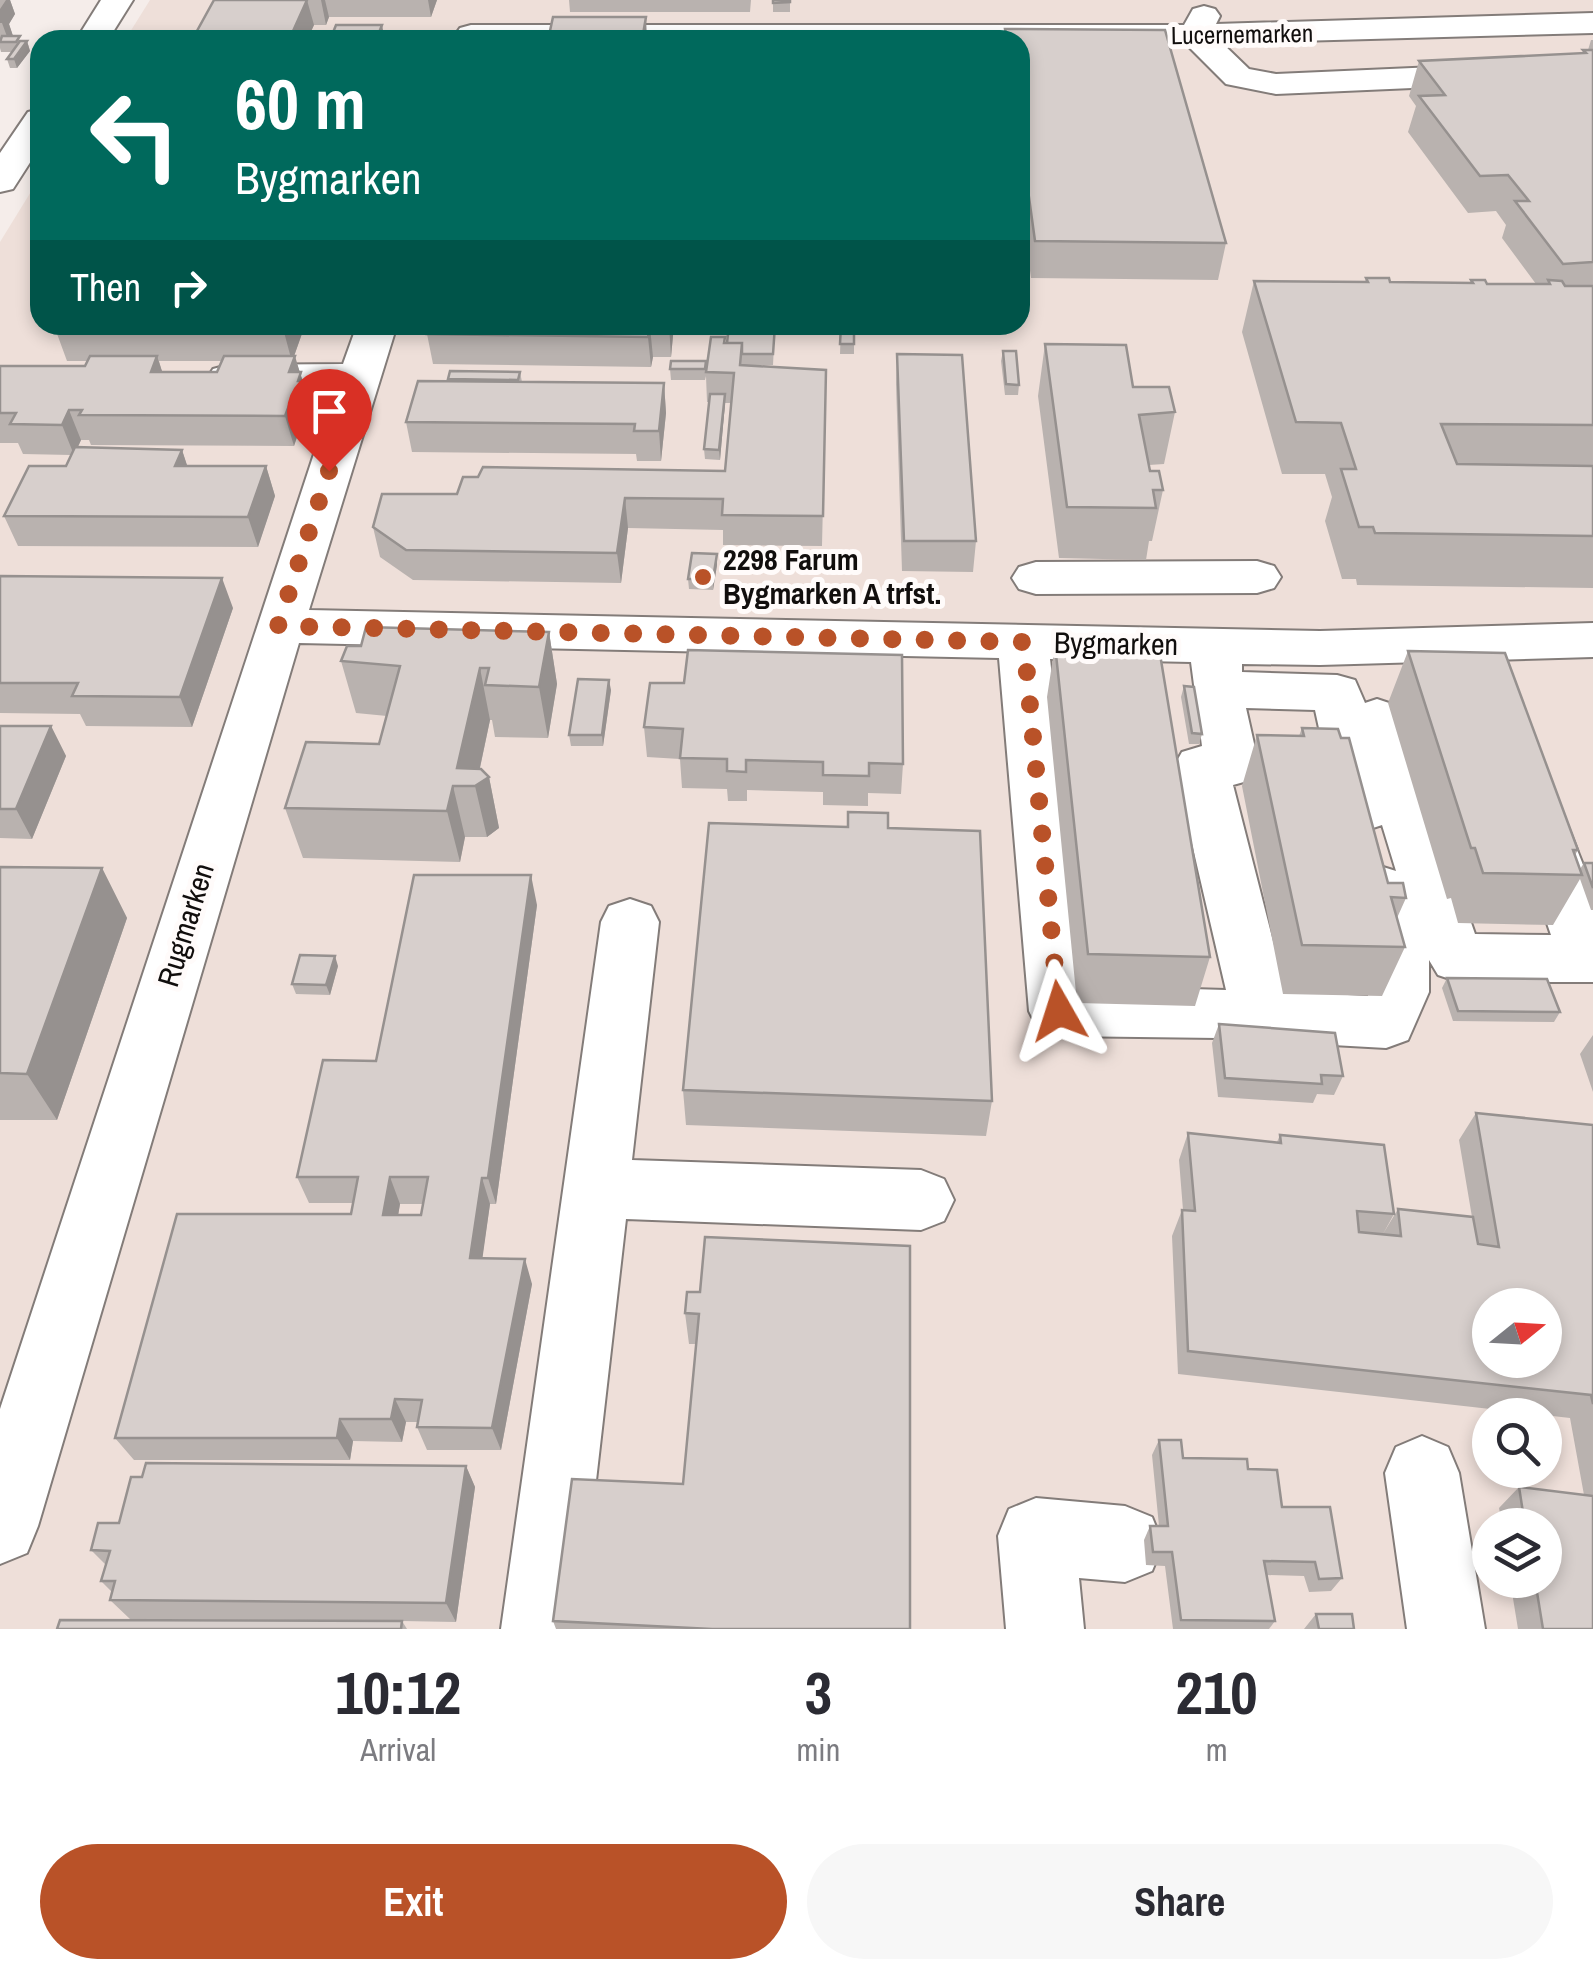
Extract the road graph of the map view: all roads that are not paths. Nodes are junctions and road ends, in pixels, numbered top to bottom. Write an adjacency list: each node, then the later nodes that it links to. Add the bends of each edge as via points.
1 (118, 0): 7 (street)
2 (482, 0): 8 (street)
3 (1204, 0): 10 (street)
4 (1403, 0): 6 (street)
5 (1593, 23): 6 (street, Lucernemarken)
6 (1441, 28): 10 (street, Lucernemarken)
7 (98, 30)
8 (472, 30)
9 (1030, 35): 10 (street, Lucernemarken)
10 (1195, 35): 11 (street, via 1238,77 1276,84)
11 (1593, 70)
12 (30, 135): 13 (street)
13 (0, 181)
14 (368, 351): 15 (street); 18 (street, Rugmarken)
15 (183, 378)
16 (1257, 576): 17 (street)
17 (1036, 578)
18 (278, 626): 20 (street, Bygmarken); 31 (street, Rugmarken)
19 (1593, 640): 21 (street, Bygmarken)
20 (1024, 642): 23 (street, Bygmarken); 27 (street, via 1059,1011)
21 (1478, 645): 22 (street, Bygmarken); 24 (street)
22 (1356, 648): 23 (street, Bygmarken); 25 (street, via 1443,933 1459,958 1588,959)
23 (1217, 668): 23 (street, via 1232,766 1201,766 1262,1016 1386,1022 1396,1010 1400,965 1337,693)
24 (1498, 701)
25 (1530, 793)
26 (630, 922): 28 (street)
27 (1218, 1014)
28 (596, 1188): 29 (street); 33 (street)
29 (921, 1200)
30 (1422, 1473): 35 (street)
31 (0, 1526)
32 (1125, 1544): 34 (street, via 1036,1536)
33 (540, 1629)
34 (1045, 1629)
35 (1446, 1629)

